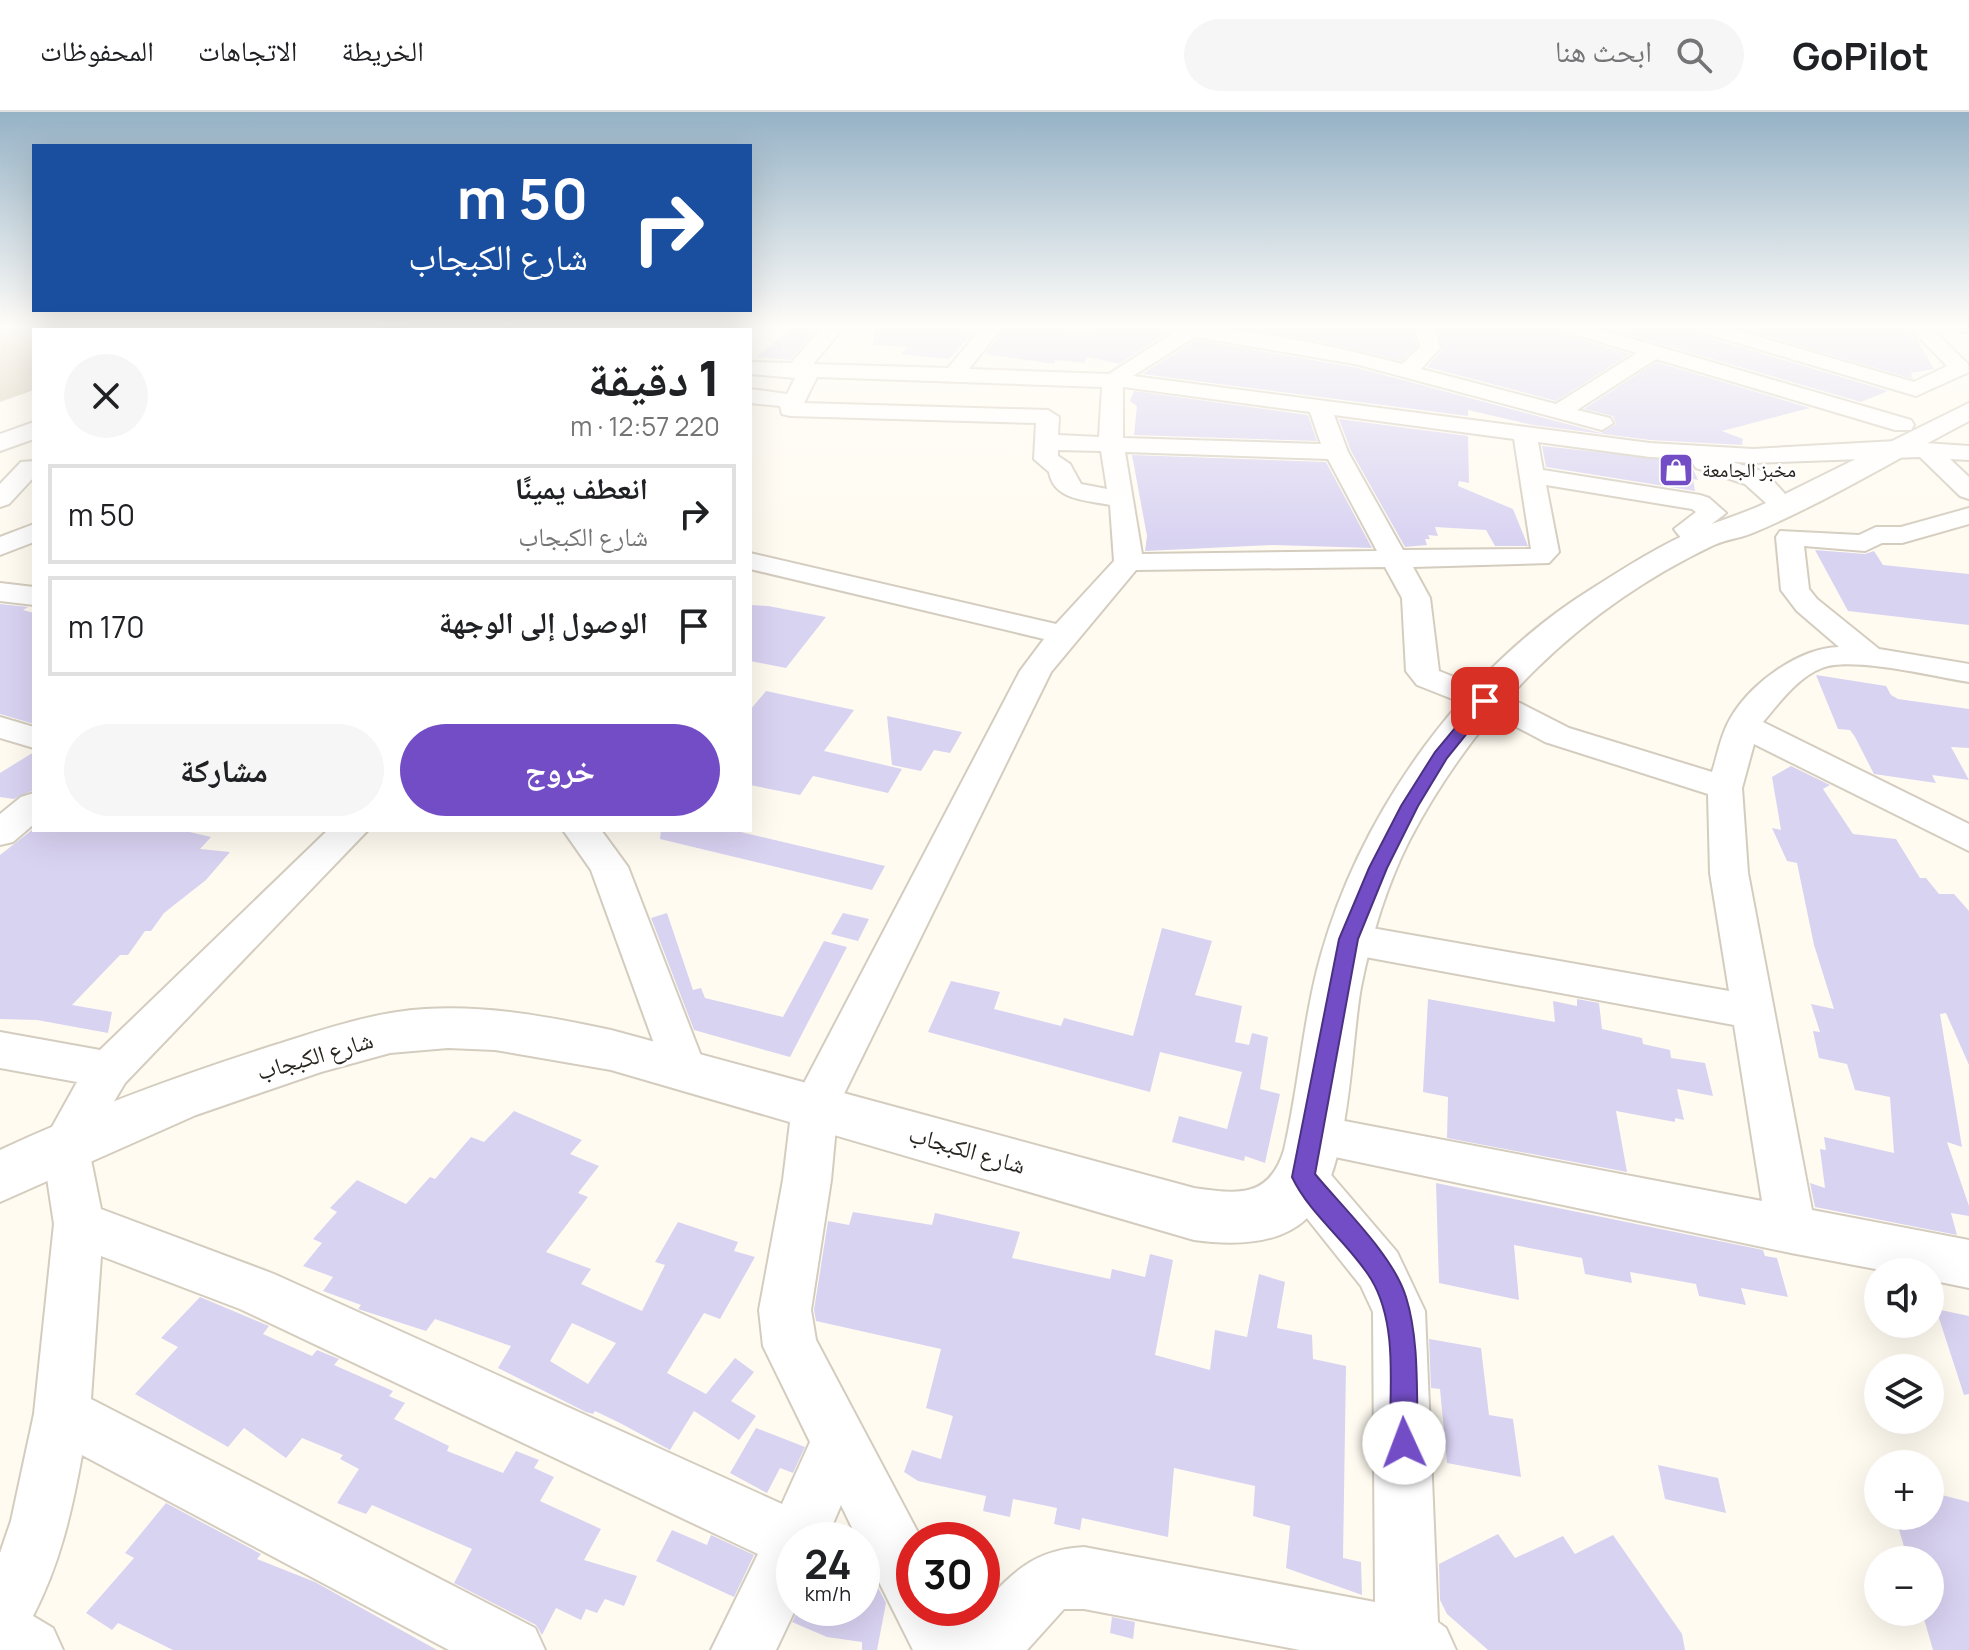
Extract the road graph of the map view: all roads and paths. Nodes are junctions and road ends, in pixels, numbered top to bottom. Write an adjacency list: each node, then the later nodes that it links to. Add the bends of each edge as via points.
1 (765, 398): 13 (street)
2 (794, 398): 13 (street)
3 (1050, 398): 17 (street)
4 (1114, 398): 26 (street)
5 (1265, 398): 14 (street)
6 (1498, 398): 19 (street)
7 (1508, 398): 16 (street)
8 (1581, 398): 16 (street)
9 (1811, 398): 23 (street, via 1863,413)
10 (1918, 398): 12 (street)
11 (1927, 398): 12 (street)
12 (1924, 400): 15 (main road); 23 (main road)
13 (793, 401): 17 (street, via 791,409)
14 (1318, 404): 19 (street); 29 (street)
15 (1968, 409): 23 (main road)
16 (1560, 411): 27 (street, via 1617,430)
17 (1048, 417): 24 (street)
18 (32, 420): 21 (main road)
19 (1459, 423): 22 (street)
20 (32, 431): 25 (main road)
21 (0, 432)
22 (1525, 432): 27 (street); 37 (street)
23 (1884, 437): 28 (street, via 1753,456); 32 (street); 34 (main road); 44 (main road, via 1742,527)
24 (1045, 442): 26 (street); 41 (street, via 1046,459 1061,469 1063,481 1073,490)
25 (0, 443)
26 (1113, 443): 29 (street); 41 (street)
27 (1622, 446): 28 (street)
28 (1650, 450): 33 (street)
29 (1336, 452): 46 (street)
30 (1969, 453): 32 (street)
31 (0, 454): 36 (street)
32 (1934, 457): 35 (street); 38 (street)
33 (1706, 462): 34 (street); 39 (main road, via 1745,473)
34 (1825, 465): 39 (main road)
35 (1969, 465)
36 (32, 468): 40 (street)
37 (1532, 475): 44 (street, via 1700,503 1713,513 1687,529); 46 (street, via 1545,554)
38 (1969, 491)
39 (1772, 496): 44 (main road)
40 (0, 499)
41 (1119, 499): 48 (street)
42 (1969, 516): 52 (street, via 1902,535 1876,535 1865,543 1789,537 1795,590)
43 (32, 533): 45 (street)
44 (1711, 534): 54 (main road, via 1593,602 1528,654)
45 (0, 547)
46 (1394, 559): 48 (street); 54 (street, via 1418,604 1422,671 1438,684)
47 (752, 561): 51 (street)
48 (1128, 562): 51 (street)
49 (0, 592): 50 (street)
50 (32, 596)
51 (1063, 635): 70 (street, via 1036,671)
52 (1872, 659): 53 (street); 55 (street, via 1812,660 1766,696)
53 (1969, 673)
54 (1485, 701): 58 (street, via 1557,735); 65 (main road, via 1409,806)
55 (1743, 725): 58 (street); 62 (street)
56 (0, 727): 57 (street)
57 (32, 737)
58 (1725, 788): 66 (street, via 1729,873)
59 (32, 807): 63 (street)
60 (340, 832): 69 (street)
61 (583, 832): 68 (street, via 609,867)
62 (1957, 832): 64 (street)
63 (0, 833)
64 (1969, 862)
65 (1349, 939): 66 (street); 72 (main road)
66 (1755, 1012): 75 (street)
67 (0, 1050): 69 (street)
68 (684, 1069): 70 (main road, شارع الكبجاب); 71 (main road, شارع الكبجاب, via 539,1034 422,1029 335,1047 246,1075)
69 (109, 1070): 71 (street)
70 (815, 1106): 72 (main road, شارع الكبجاب, via 1194,1214 1234,1218 1276,1208 1293,1195); 78 (street, via 785,1330)
71 (65, 1145): 73 (main road, شارع الكبجاب); 74 (street)
72 (1308, 1156): 75 (street); 86 (street, via 1379,1269 1399,1311)
73 (0, 1177)
74 (79, 1224): 77 (street); 80 (street, via 256,1291)
75 (1791, 1230): 76 (street)
76 (1969, 1264)
77 (62, 1414): 83 (street, via 41,1521 23,1573); 88 (street)
78 (839, 1442): 79 (street); 81 (street)
79 (804, 1522)
80 (776, 1533)
81 (896, 1552)
82 (776, 1581): 89 (street)
83 (0, 1615)
84 (934, 1626): 90 (street)
85 (0, 1631): 87 (street)
86 (1415, 1645): 91 (street, via 1067,1578 1046,1584)
87 (31, 1650)
88 (513, 1650)
89 (743, 1650)
90 (946, 1650)
91 (984, 1650)

